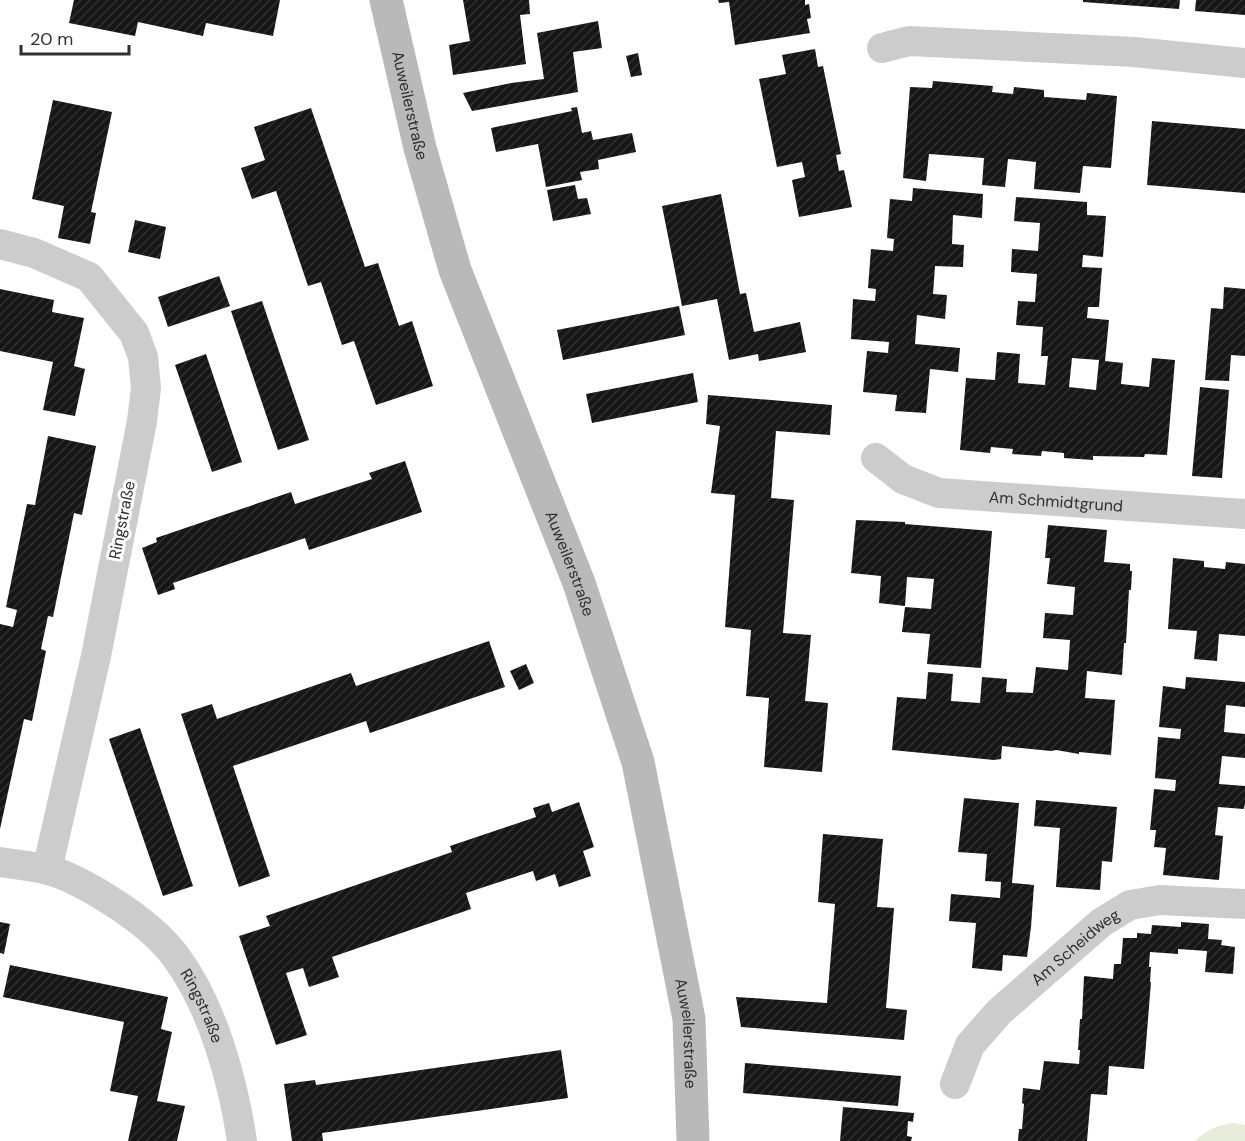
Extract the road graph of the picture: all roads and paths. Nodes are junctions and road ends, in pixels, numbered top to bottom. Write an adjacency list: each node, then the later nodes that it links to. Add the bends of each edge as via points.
1 (363, 0): 3 (street)
2 (386, 0): 3 (street, Auweilerstraße)
3 (394, 36): 14 (street, Auweilerstraße, via 420,148 455,270 579,583 638,762 689,1019)
4 (882, 48): 5 (street, via 909,41 1134,52)
5 (1245, 63)
6 (0, 244): 10 (street, Ringstraße, via 34,253 89,277 134,333 143,357 146,388 96,656)
7 (876, 458): 8 (street, Am Schmidtgrund, via 903,479 939,493)
8 (1245, 514)
9 (0, 862): 10 (street, Ringstraße)
10 (47, 870): 13 (street, Ringstraße, via 93,889 127,911 176,957 194,985 215,1032)
11 (1245, 904): 12 (street, Am Scheidweg, via 1160,900 1130,905 1111,916 999,1012 970,1046)
12 (956, 1084)
13 (242, 1141)
14 (693, 1141)

